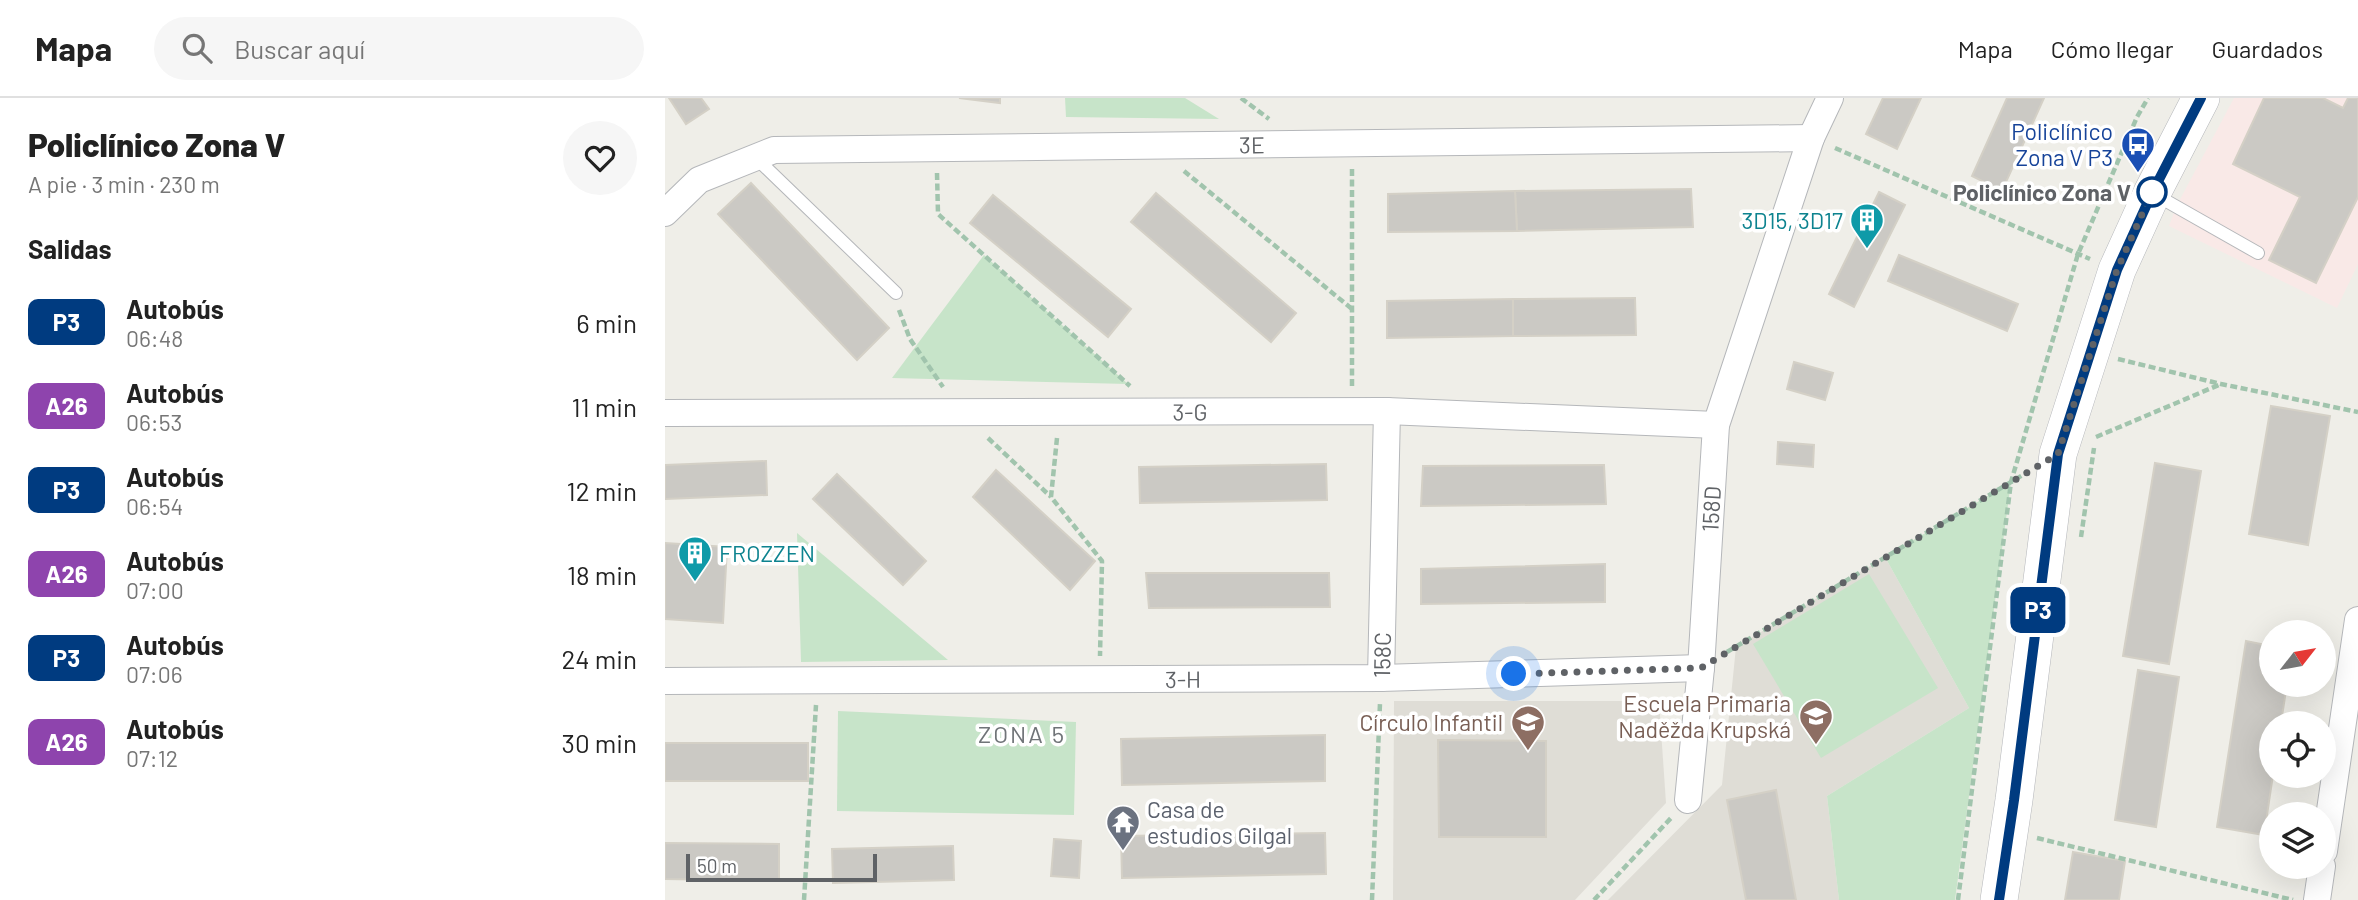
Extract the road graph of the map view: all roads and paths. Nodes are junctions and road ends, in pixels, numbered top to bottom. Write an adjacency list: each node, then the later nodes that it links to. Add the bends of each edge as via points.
1 (1830, 98): 3 (street, 158D)
2 (2201, 98): 8 (main road)
3 (1811, 138): 4 (street, 3E); 11 (path); 23 (street, 158D)
4 (1352, 143): 5 (street, 3E); 13 (path)
5 (1153, 146): 6 (street, 3E); 13 (path)
6 (936, 148): 7 (street, 3E, via 774,150); 18 (path, via 938,214)
7 (755, 157): 9 (street, 3E, via 699,180); 12 (lane)
8 (2152, 193): 10 (lane); 11 (main road)
9 (665, 213)
10 (2258, 253)
11 (2117, 270): 14 (main road)
12 (896, 293)
13 (1352, 309): 19 (path)
14 (2111, 353): 15 (path); 25 (main road)
15 (2221, 384): 20 (path); 24 (path)
16 (1387, 411): 19 (street, 3-G); 23 (street, 3-G); 29 (street, 158C)
17 (1059, 412): 18 (street, 3-G); 21 (street, 3-G); 30 (path, via 1051,497 1102,561)
18 (1159, 412): 19 (street, 3-G)
19 (1352, 412)
20 (2358, 412)
21 (665, 413)
22 (2100, 424): 24 (path)
23 (1716, 425): 28 (street, 158D)
24 (2096, 437): 25 (path); 26 (path)
25 (2058, 454): 28 (path); 43 (main road)
26 (2080, 548)
27 (2358, 620): 33 (street)
28 (1701, 668): 29 (street, 3-H); 34 (street, 158D)
29 (1381, 678): 30 (street, 3-H); 41 (path, 158C)
30 (1100, 679): 31 (street, 3-H)
31 (817, 680): 32 (street, 3-H); 40 (path)
32 (665, 681)
33 (2353, 688): 35 (street)
34 (1688, 800): 42 (path)
35 (2333, 802)
36 (2039, 824): 37 (path)
37 (2036, 838): 38 (path); 44 (path)
38 (2035, 850)
39 (2320, 879): 45 (street)
40 (804, 900)
41 (1372, 900)
42 (1594, 900)
43 (1999, 900)
44 (2293, 900)
45 (2317, 900)

